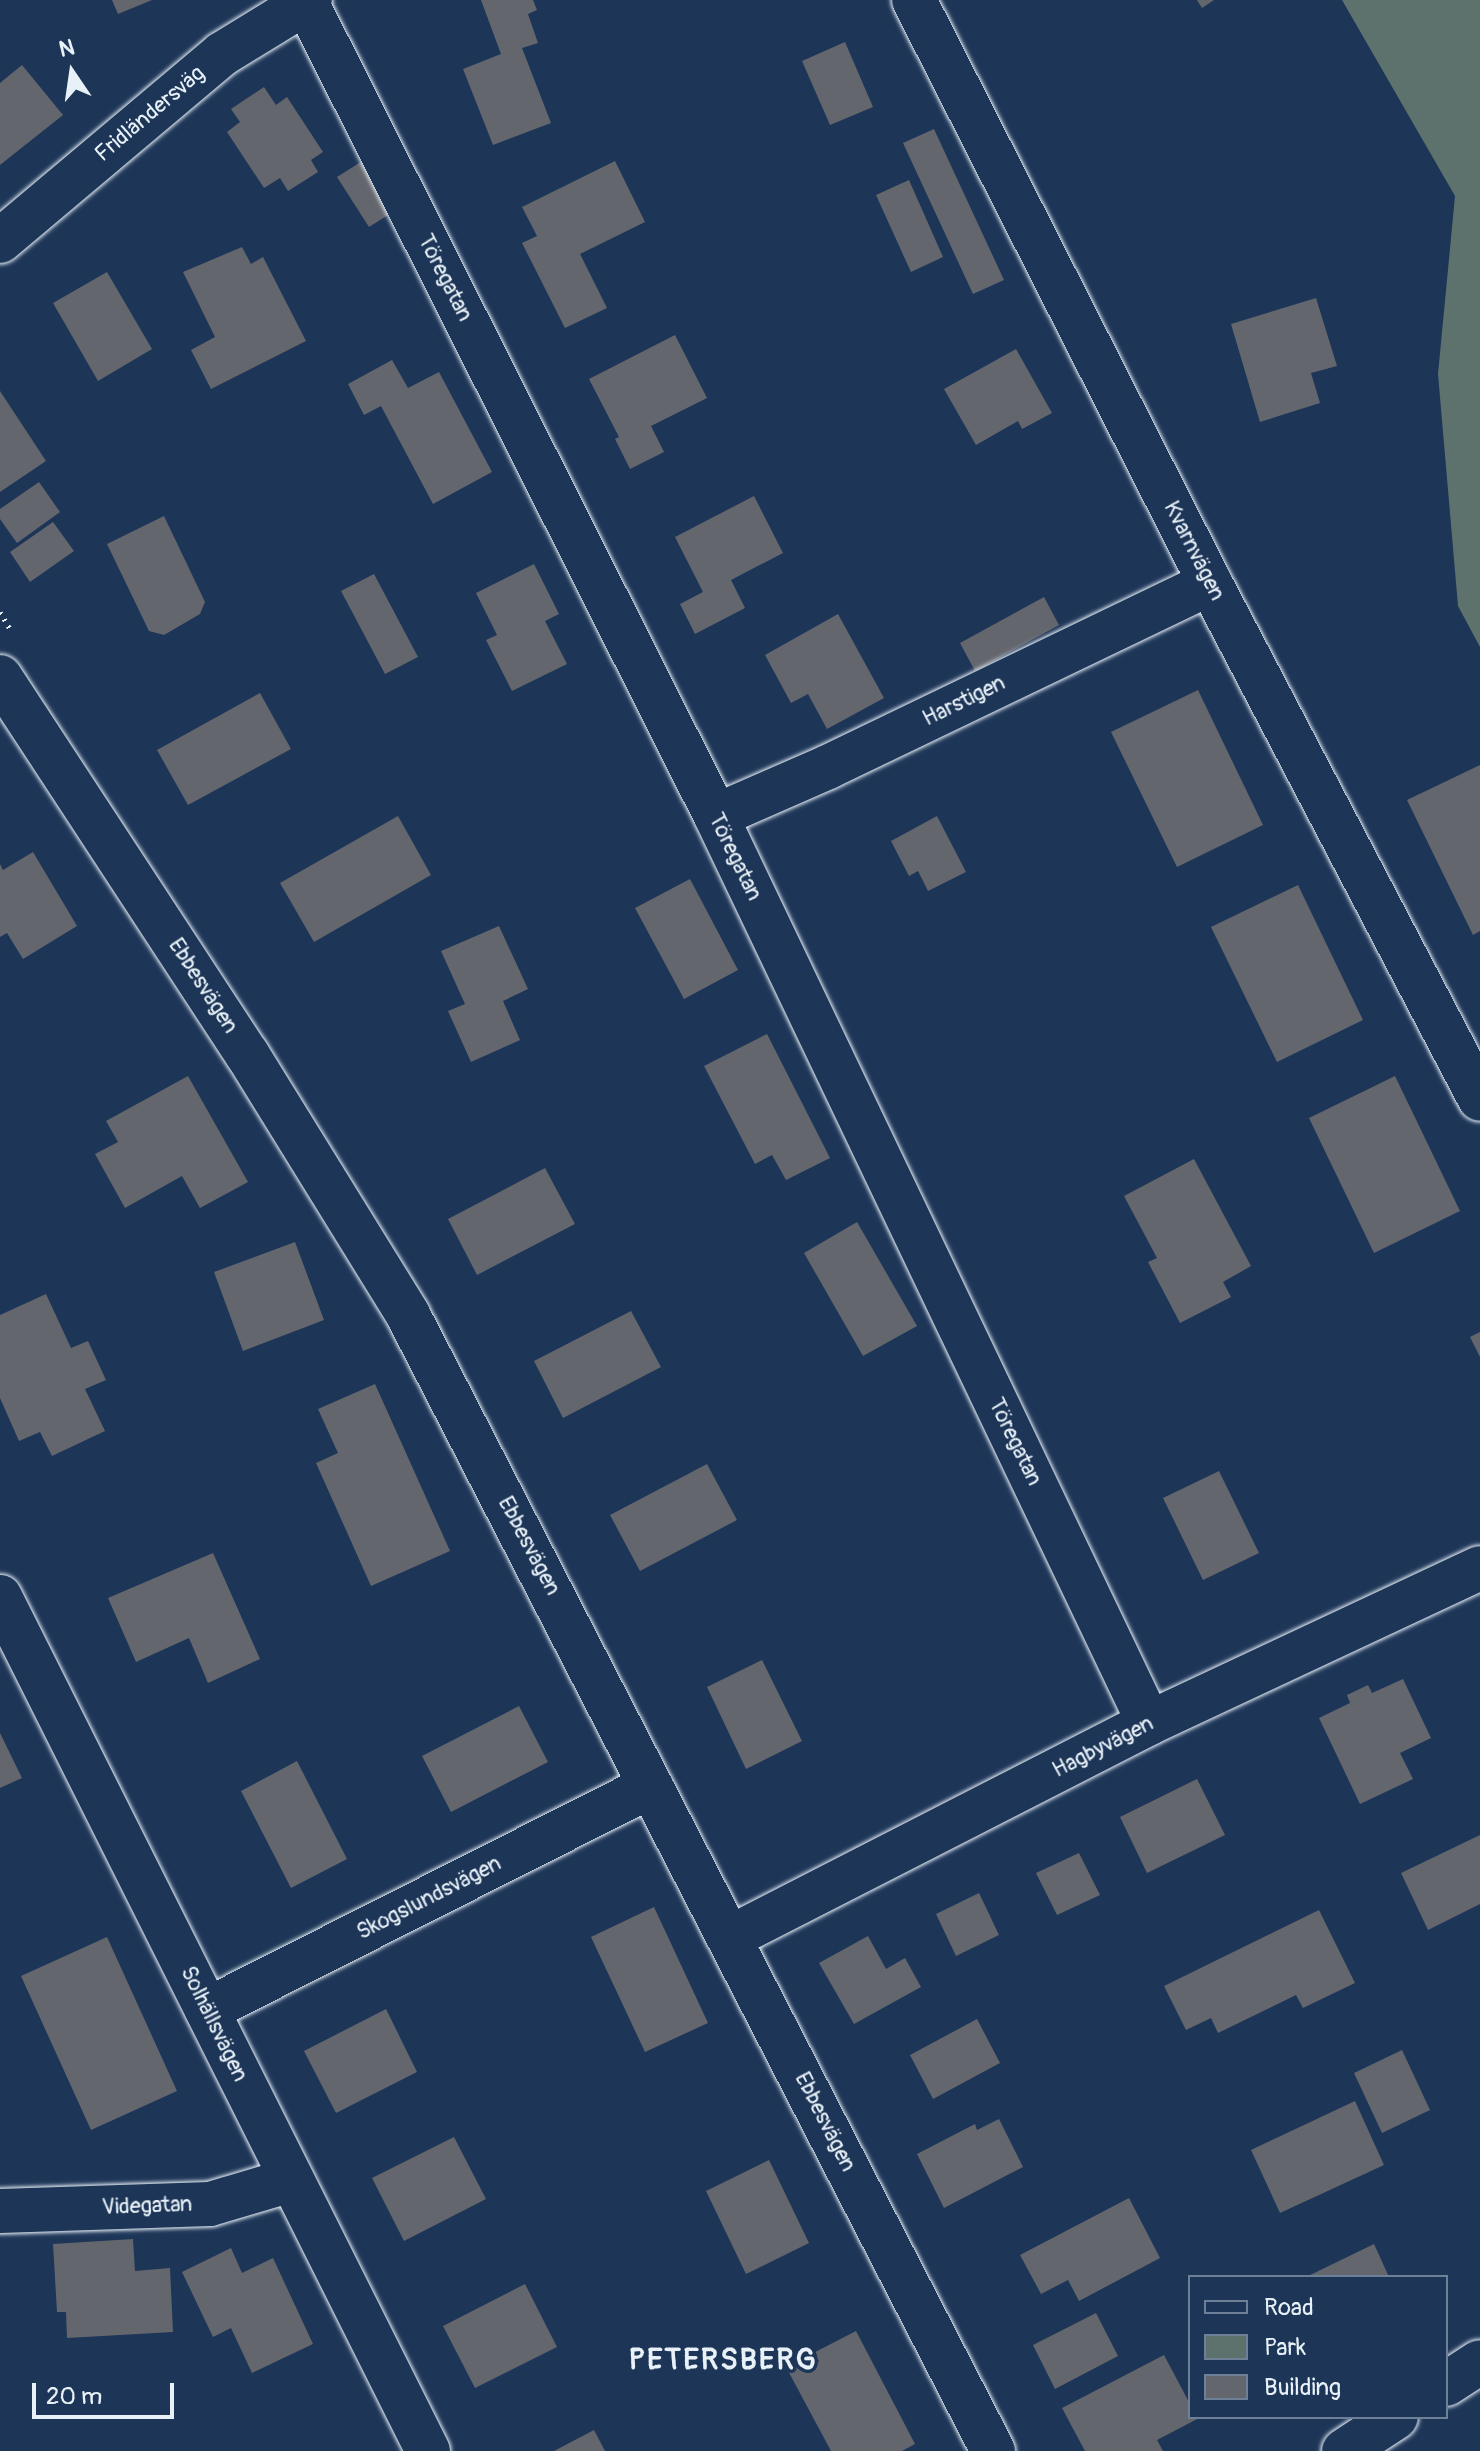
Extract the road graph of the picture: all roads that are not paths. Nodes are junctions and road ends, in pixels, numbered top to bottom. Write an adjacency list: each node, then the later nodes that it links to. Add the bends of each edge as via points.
1 (914, 0): 4 (street, Kvarnvägen)
2 (307, 1): 3 (street, Fridländersväg, via 222,54); 6 (street, Töregatan)
3 (0, 241)
4 (1210, 583): 6 (street, Harstigen); 7 (street, Kvarnvägen)
5 (0, 677): 11 (street, Ebbesvägen, via 247,1054 408,1315)
6 (716, 816): 10 (street, Töregatan)
7 (1480, 1099)
8 (1480, 1568): 10 (street, Hagbyvägen)
9 (0, 1597): 13 (street, Solhällsvägen)
10 (1149, 1723): 12 (street, Hagbyvägen)
11 (651, 1786): 12 (street, Ebbesvägen); 13 (street, Skogslundsvägen)
12 (731, 1937): 20 (street, Ebbesvägen)
13 (207, 2010): 14 (street, Solhällsvägen)
14 (291, 2180): 15 (street, Videgatan, via 210,2204); 19 (street, Solhällsvägen)
15 (0, 2211)
16 (1480, 2362): 17 (street)
17 (1448, 2383)
18 (1393, 2419): 21 (street)
19 (428, 2451)
20 (993, 2451)
21 (1344, 2451)

